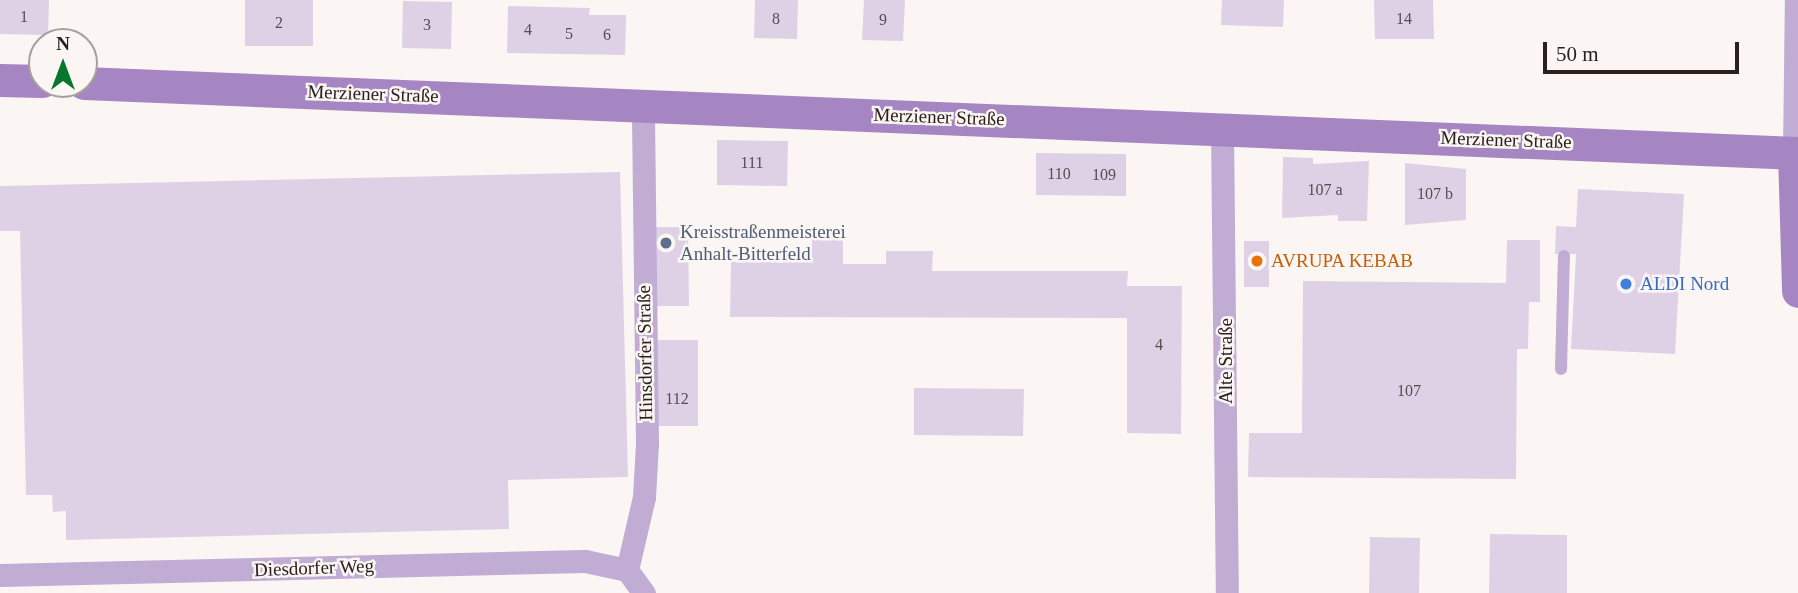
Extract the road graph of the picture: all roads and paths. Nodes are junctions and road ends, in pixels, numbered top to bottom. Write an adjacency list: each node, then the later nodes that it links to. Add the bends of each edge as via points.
1 (1796, 0): 7 (street)
2 (0, 80): 3 (main road)
3 (28, 81)
4 (98, 84): 5 (main road, Merziener Straße)
5 (643, 105): 6 (main road, Merziener Straße); 11 (street, Hinsdorfer Straße, via 647,443 644,497)
6 (1222, 129): 7 (main road, Merziener Straße); 14 (street, Alte Straße)
7 (1796, 153): 9 (main road)
8 (1564, 256): 10 (lane)
9 (1798, 290)
10 (1561, 369)
11 (627, 570): 12 (street, Diesdorfer Weg, via 609,563 558,561); 13 (street)
12 (0, 575)
13 (644, 593)
14 (1227, 593)

